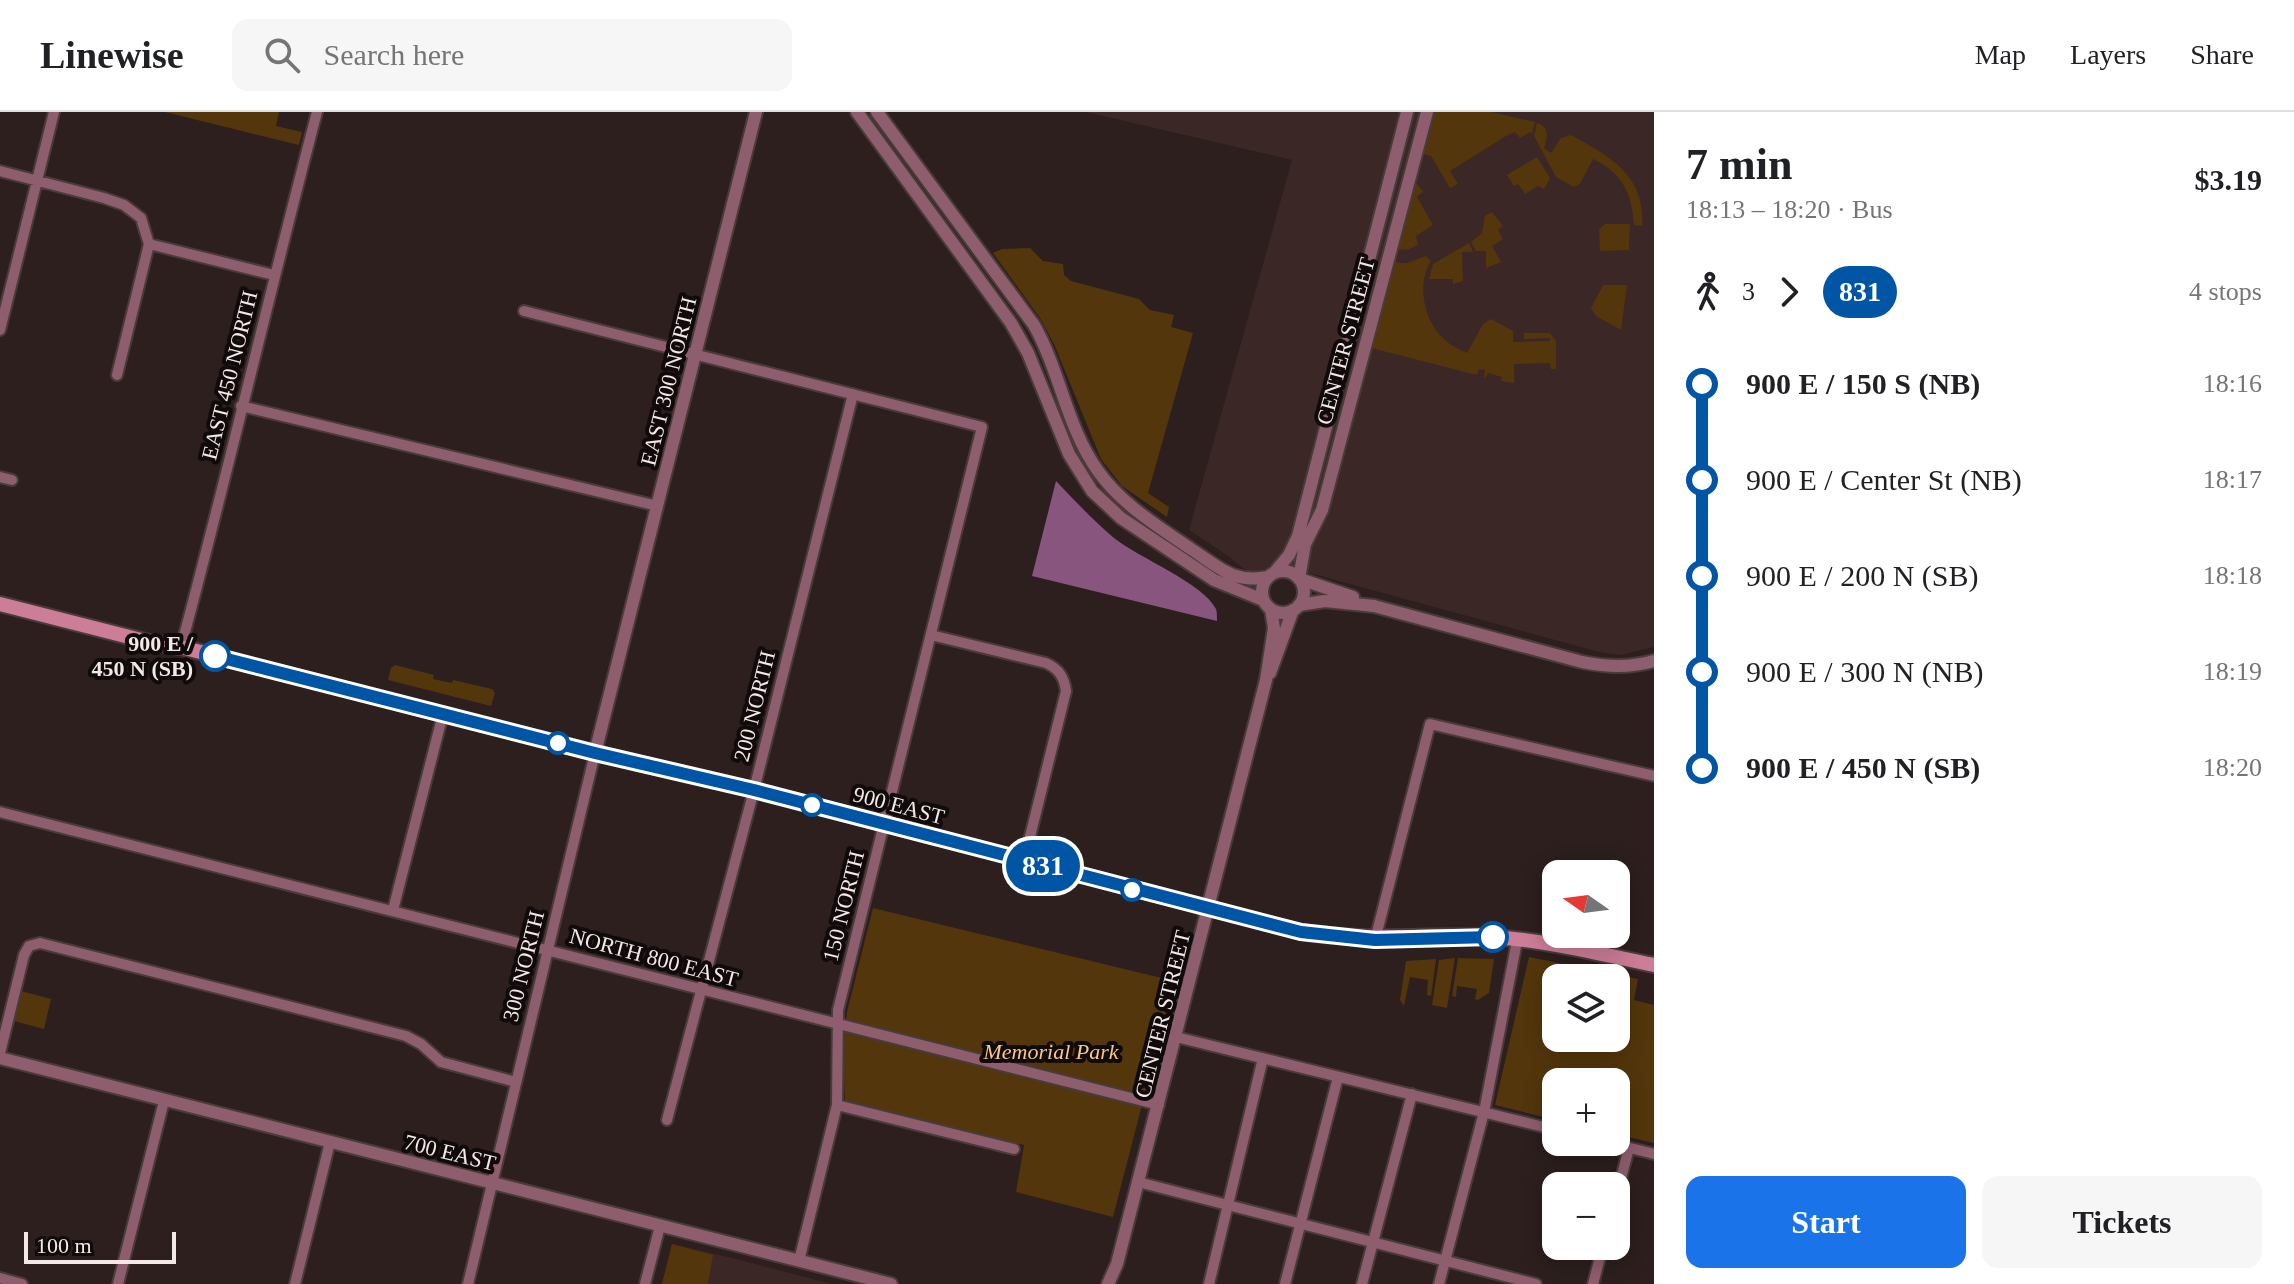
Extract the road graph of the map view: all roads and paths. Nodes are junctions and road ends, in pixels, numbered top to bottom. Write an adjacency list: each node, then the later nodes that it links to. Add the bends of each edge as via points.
1 (54, 112): 11 (street)
2 (317, 112): 15 (street, EAST 450 NORTH)
3 (857, 112): 32 (street, via 1011,323 1069,454 1092,491 1121,518 1214,580)
4 (877, 112): 29 (street, via 1034,325 1082,442 1108,485 1227,572 1244,580)
5 (1407, 112): 8 (street, CENTER STREET)
6 (1427, 112): 9 (street, CENTER STREET)
7 (756, 113): 18 (street, EAST 300 NORTH)
8 (1402, 133): 9 (street); 12 (street, CENTER STREET)
9 (1420, 138): 13 (street, CENTER STREET)
10 (0, 171): 11 (street)
11 (37, 181): 14 (street, via 124,205 141,218); 17 (street)
12 (1375, 236): 13 (street); 19 (street, CENTER STREET)
13 (1393, 240): 20 (street, CENTER STREET)
14 (149, 244): 15 (street); 21 (street)
15 (274, 275): 23 (street, EAST 450 NORTH)
16 (524, 311): 18 (street)
17 (0, 330)
18 (696, 355): 22 (street); 28 (street, EAST 300 NORTH)
19 (1344, 355): 20 (street); 24 (street, CENTER STREET)
20 (1362, 360): 26 (street, CENTER STREET)
21 (117, 375)
22 (853, 394): 35 (street, 150 NORTH, via 982,427); 43 (street, 200 NORTH)
23 (241, 406): 28 (street); 36 (street, EAST 450 NORTH)
24 (1314, 473): 26 (street); 29 (street, CENTER STREET, via 1298,536)
25 (0, 477): 27 (street)
26 (1330, 477): 30 (street, CENTER STREET, via 1303,552)
27 (12, 480)
28 (658, 506): 37 (street, EAST 300 NORTH)
29 (1271, 575): 30 (street, via 1285,571); 32 (street, via 1262,587)
30 (1300, 579): 33 (street); 34 (street, via 1304,592)
31 (0, 604): 36 (main road, 900 EAST)
32 (1267, 605): 34 (street, via 1282,613); 39 (street, CENTER STREET, via 1274,628)
33 (1374, 606): 34 (street, via 1325,601); 38 (street, via 1582,662 1609,667)
34 (1296, 608): 39 (street, CENTER STREET)
35 (931, 635): 45 (street, 150 NORTH); 46 (street, via 1046,663 1062,676 1066,691)
36 (181, 647): 40 (main road, 900 EAST)
37 (619, 658): 41 (street, 300 NORTH)
38 (1654, 661)
39 (1266, 680): 48 (street, CENTER STREET)
40 (443, 714): 41 (main road, 900 EAST); 47 (street)
41 (595, 753): 43 (main road, 900 EAST); 51 (street, 300 NORTH)
42 (1654, 776): 49 (street, via 1430,724)
43 (754, 790): 45 (main road, 900 EAST); 53 (street, 200 NORTH)
44 (0, 812): 47 (street, NORTH 800 EAST)
45 (884, 824): 46 (main road, 900 EAST); 54 (street, 150 NORTH)
46 (1024, 861): 48 (main road, 900 EAST)
47 (393, 910): 51 (street, NORTH 800 EAST)
48 (1209, 910): 49 (main road, 900 EAST, via 1301,932); 55 (street, CENTER STREET)
49 (1375, 940): 50 (main road, 900 EAST)
50 (1517, 941): 52 (main road, 900 EAST); 64 (street)
51 (548, 950): 53 (street, NORTH 800 EAST); 59 (street, 300 NORTH)
52 (1654, 965)
53 (702, 991): 54 (street, NORTH 800 EAST); 65 (street, 200 NORTH)
54 (836, 1025): 62 (street, 150 NORTH); 63 (street, NORTH 800 EAST)
55 (1176, 1037): 57 (street); 63 (street, CENTER STREET)
56 (0, 1055): 59 (street, via 24,955 40,943 406,1036 441,1062); 61 (street, 700 EAST)
57 (1263, 1058): 58 (street); 73 (street)
58 (1338, 1077): 60 (street); 74 (street)
59 (516, 1082): 72 (street, 300 NORTH)
60 (1412, 1094): 64 (street); 76 (street)
61 (164, 1101): 67 (street, 700 EAST); 83 (street)
62 (837, 1105): 69 (street); 78 (street, 150 NORTH)
63 (1159, 1105): 71 (street, CENTER STREET)
64 (1484, 1112): 66 (street); 79 (street)
65 (667, 1120)
66 (1542, 1126)
67 (330, 1142): 72 (street, 700 EAST); 84 (street)
68 (1630, 1148): 70 (street)
69 (1014, 1149)
70 (1654, 1154)
71 (1138, 1182): 73 (street); 80 (street, CENTER STREET)
72 (492, 1183): 75 (street, 700 EAST); 85 (street, 300 NORTH)
73 (1228, 1205): 74 (street); 90 (street)
74 (1300, 1224): 76 (street); 91 (street)
75 (660, 1226): 78 (street, 700 EAST); 86 (street)
76 (1373, 1242): 79 (street); 92 (street)
77 (1599, 1260): 95 (street)
78 (799, 1261): 87 (street, 700 EAST)
79 (1445, 1261): 93 (street); 94 (street)
80 (1117, 1264): 88 (street, CENTER STREET); 89 (street, CENTER STREET)
81 (0, 1278): 82 (street)
82 (22, 1284)
83 (118, 1284)
84 (295, 1284)
85 (468, 1284)
86 (645, 1284)
87 (891, 1284)
88 (1108, 1284)
89 (1117, 1284)
90 (1209, 1284)
91 (1285, 1284)
92 (1362, 1284)
93 (1439, 1284)
94 (1536, 1284)
95 (1593, 1284)

